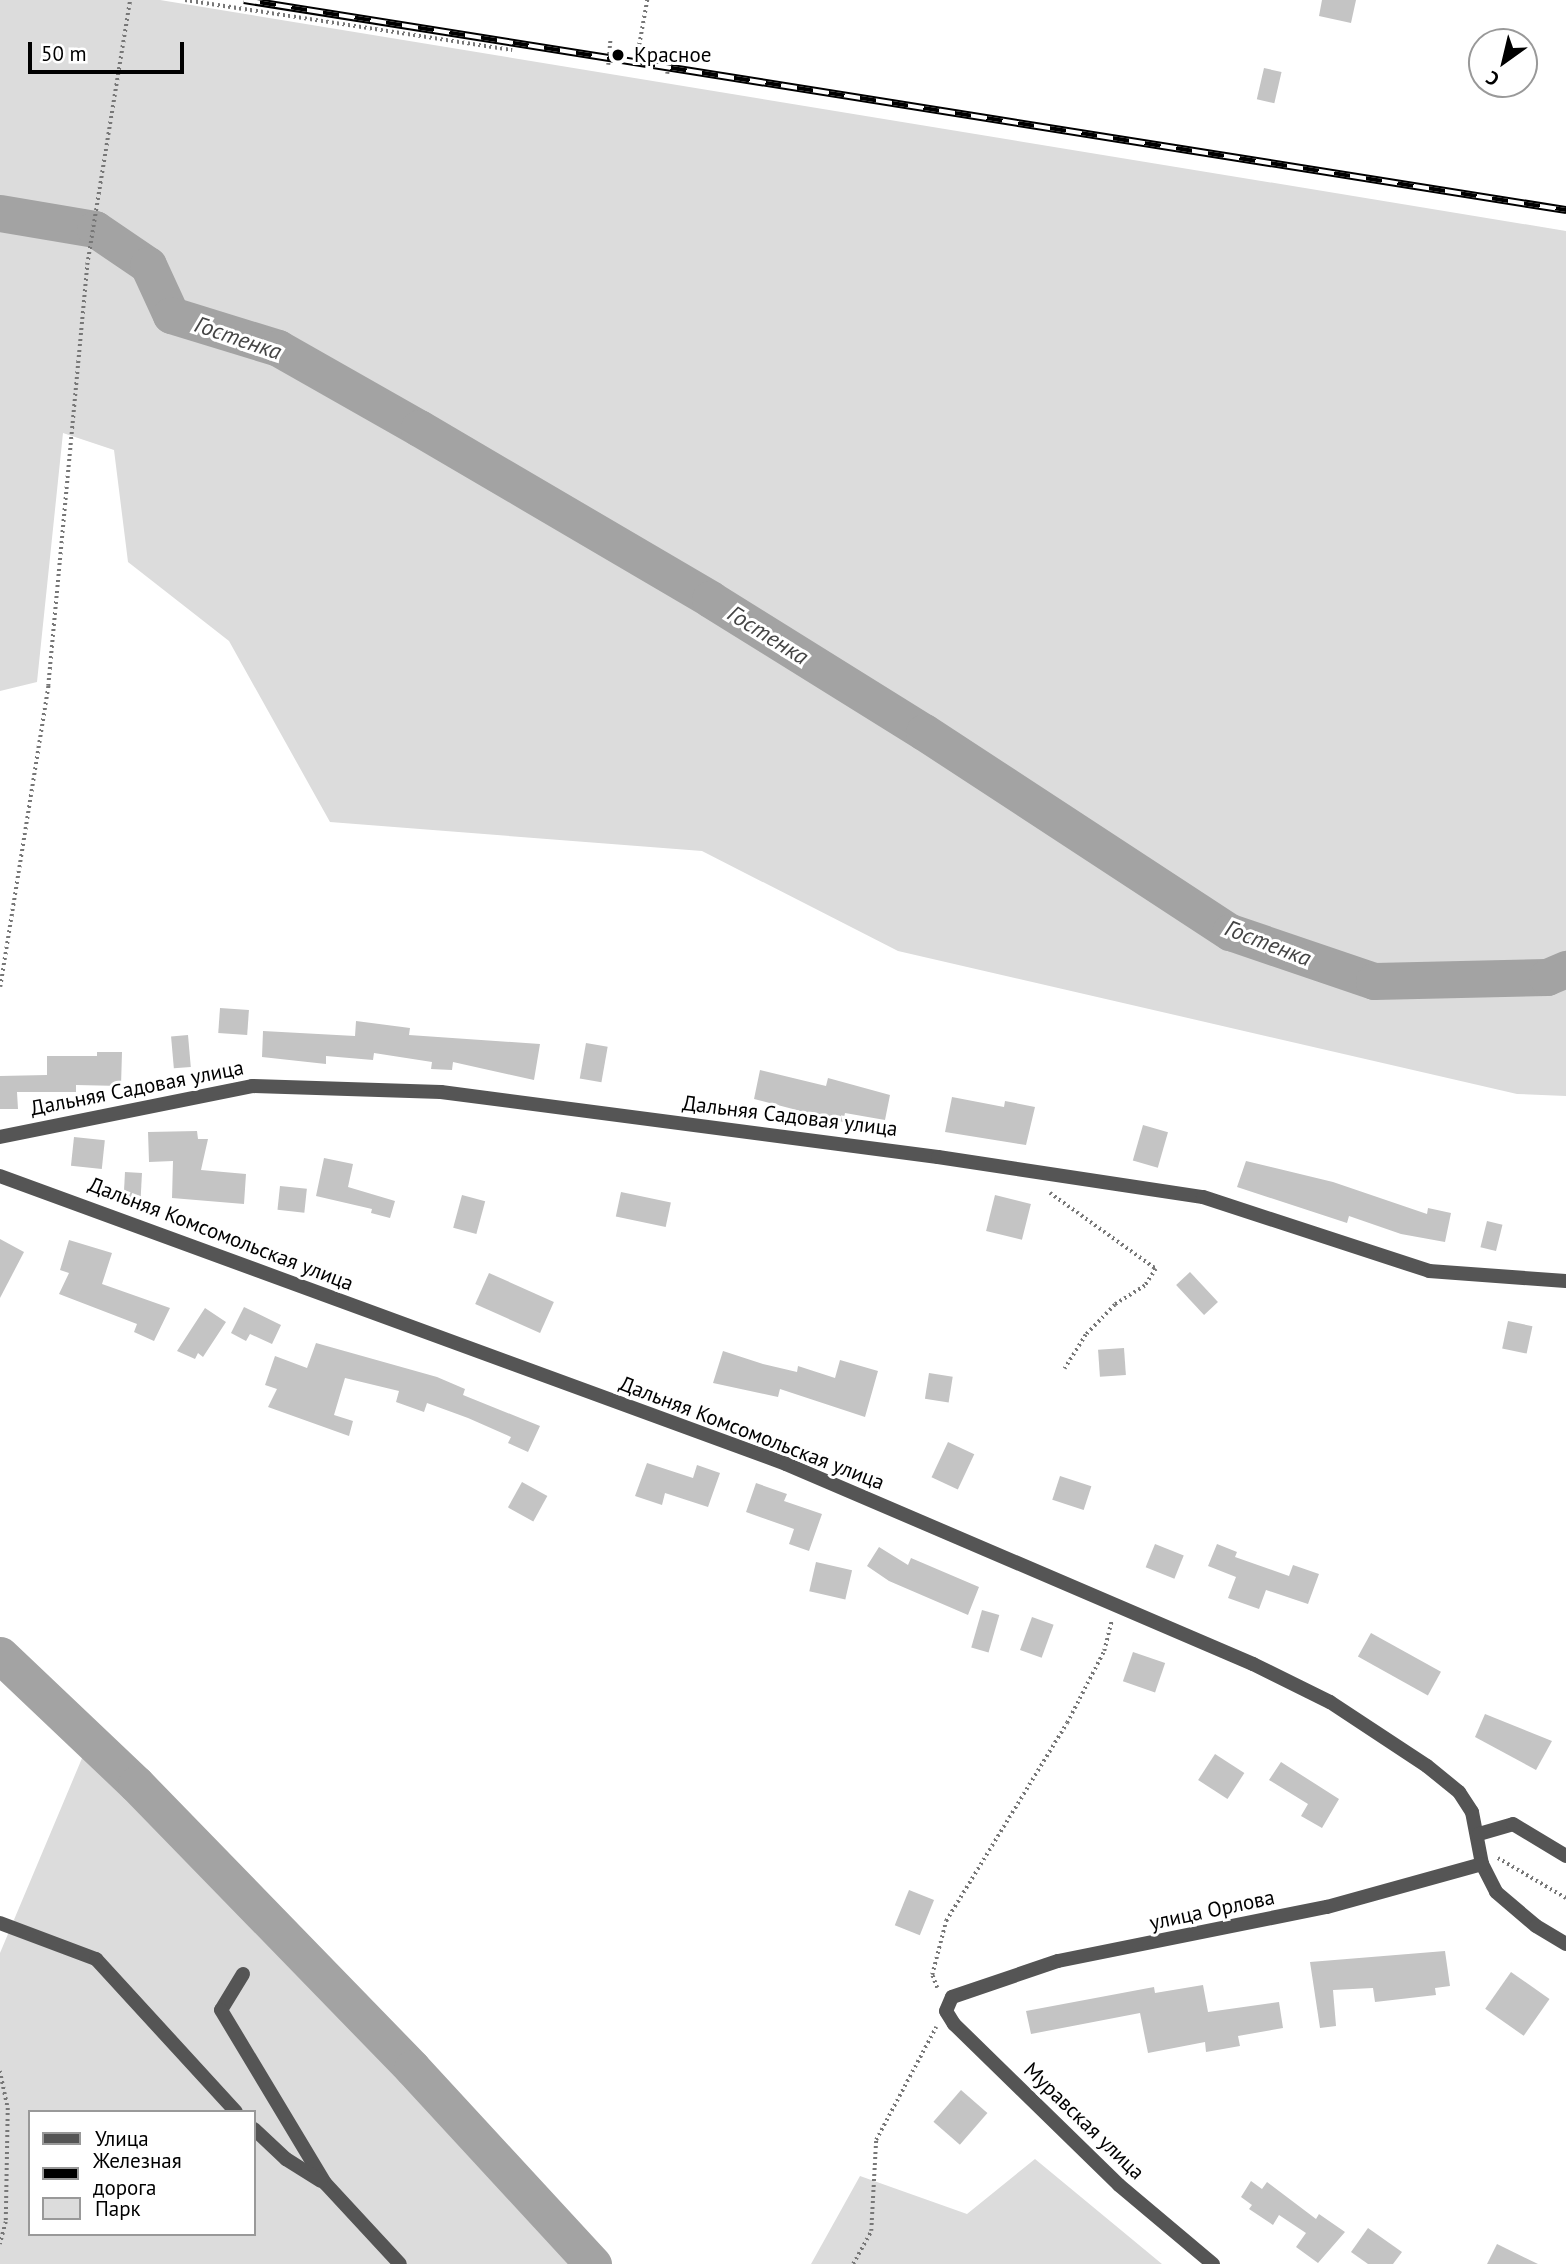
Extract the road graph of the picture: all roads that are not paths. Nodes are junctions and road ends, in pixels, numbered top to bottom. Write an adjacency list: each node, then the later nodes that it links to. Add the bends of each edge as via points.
1 (0, 1138): 3 (street, Дальняя Садовая улица, via 252,1086 442,1092 1203,1197 1429,1271)
2 (0, 1175): 4 (street, Дальняя Комсомольская улица, via 786,1464 1253,1664 1330,1702 1427,1766 1459,1792 1472,1812)
3 (1566, 1281)
4 (1480, 1841): 5 (street, via 1514,1824); 6 (street)
5 (1566, 1856)
6 (1482, 1864): 8 (street, via 1496,1892); 10 (street, улица Орлова, via 1327,1907 1058,1961 952,1997)
7 (0, 1923): 11 (street, via 96,1959)
8 (1566, 1944)
9 (243, 1974): 13 (street, via 221,2010)
10 (946, 2011): 15 (street, Муравская улица, via 954,2025 1119,2185)
11 (234, 2110)
12 (256, 2131): 13 (street, via 286,2159)
13 (325, 2183): 14 (street)
14 (400, 2264)
15 (1213, 2264)

